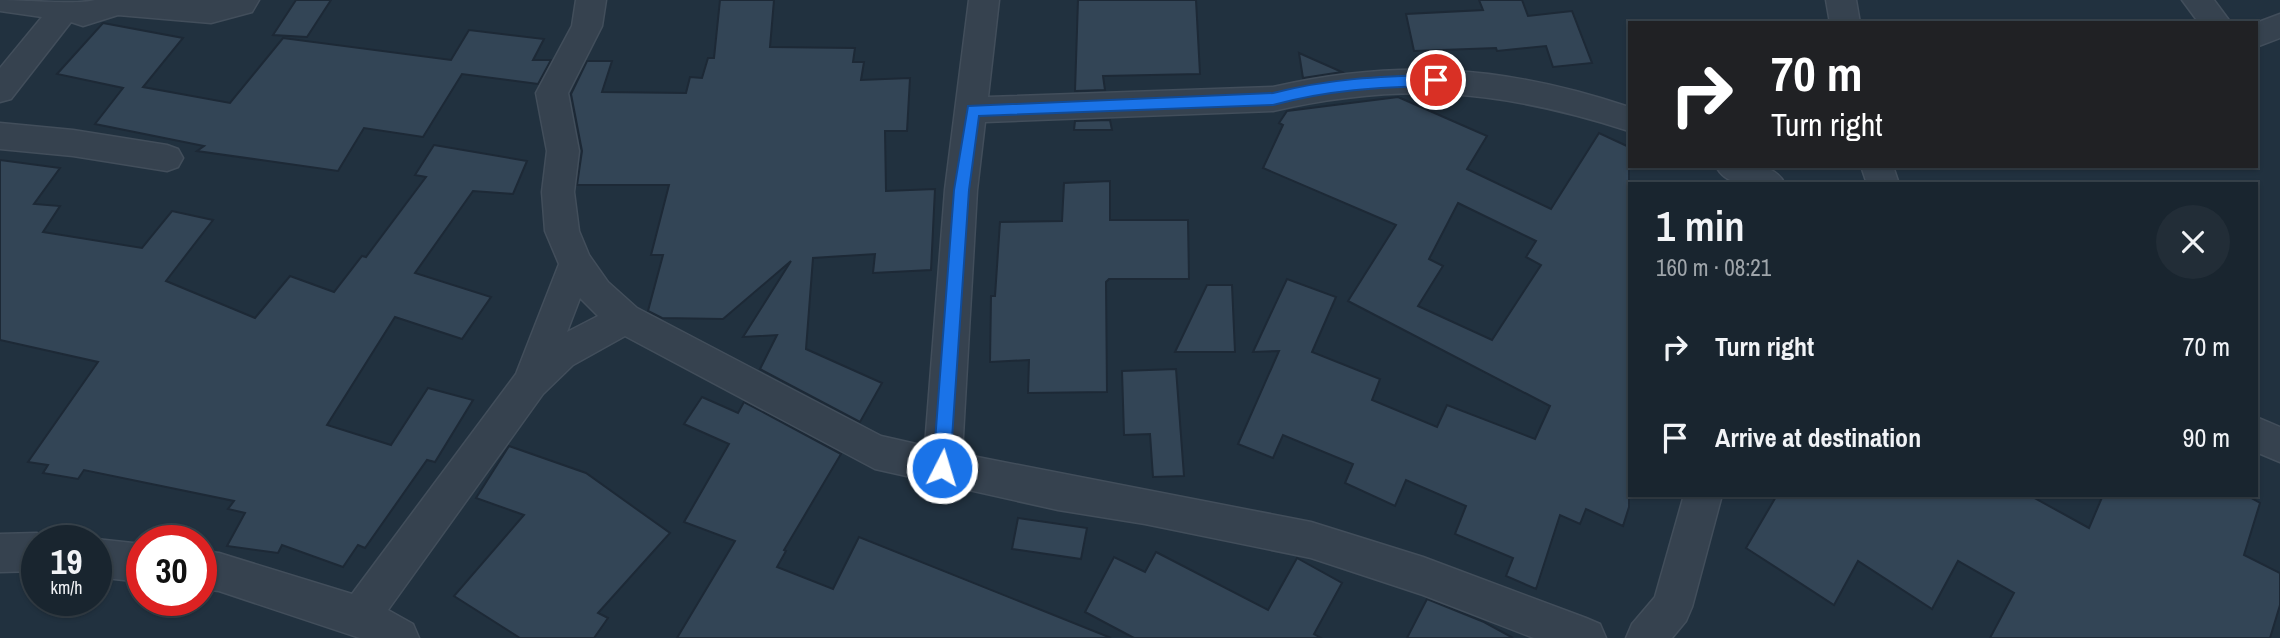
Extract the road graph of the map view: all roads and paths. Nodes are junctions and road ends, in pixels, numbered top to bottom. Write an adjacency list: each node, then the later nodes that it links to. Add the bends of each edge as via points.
1 (1, 0): 7 (street)
2 (244, 0): 7 (street, via 211,12 118,4 83,15)
3 (591, 0): 19 (street, via 587,26 552,93 563,151 558,191 562,231)
4 (984, 0): 13 (street)
5 (1841, 0): 8 (street)
6 (2197, 0): 9 (street)
7 (65, 9): 12 (street)
8 (1846, 21)
9 (2214, 21)
10 (2280, 25): 11 (street)
11 (2258, 35)
12 (0, 90)
13 (973, 110): 14 (street, via 1273,99 1345,84 1416,80 1476,81 1539,92); 24 (street, via 961,190)
14 (1628, 118)
15 (0, 136): 16 (street)
16 (167, 158)
17 (1736, 168): 18 (street)
18 (1765, 182)
19 (576, 264): 20 (street, via 596,292); 21 (street)
20 (625, 319): 21 (street, via 560,354); 24 (street, via 875,452)
21 (530, 383): 29 (street)
22 (2258, 435): 23 (street)
23 (2280, 445)
24 (942, 468): 31 (street, via 1311,540 1423,576)
25 (1702, 497): 32 (street, via 1672,607)
26 (21, 552): 27 (street)
27 (0, 553)
28 (217, 572): 29 (street)
29 (360, 616): 30 (street)
30 (399, 638)
31 (1586, 638)
32 (1646, 638)

